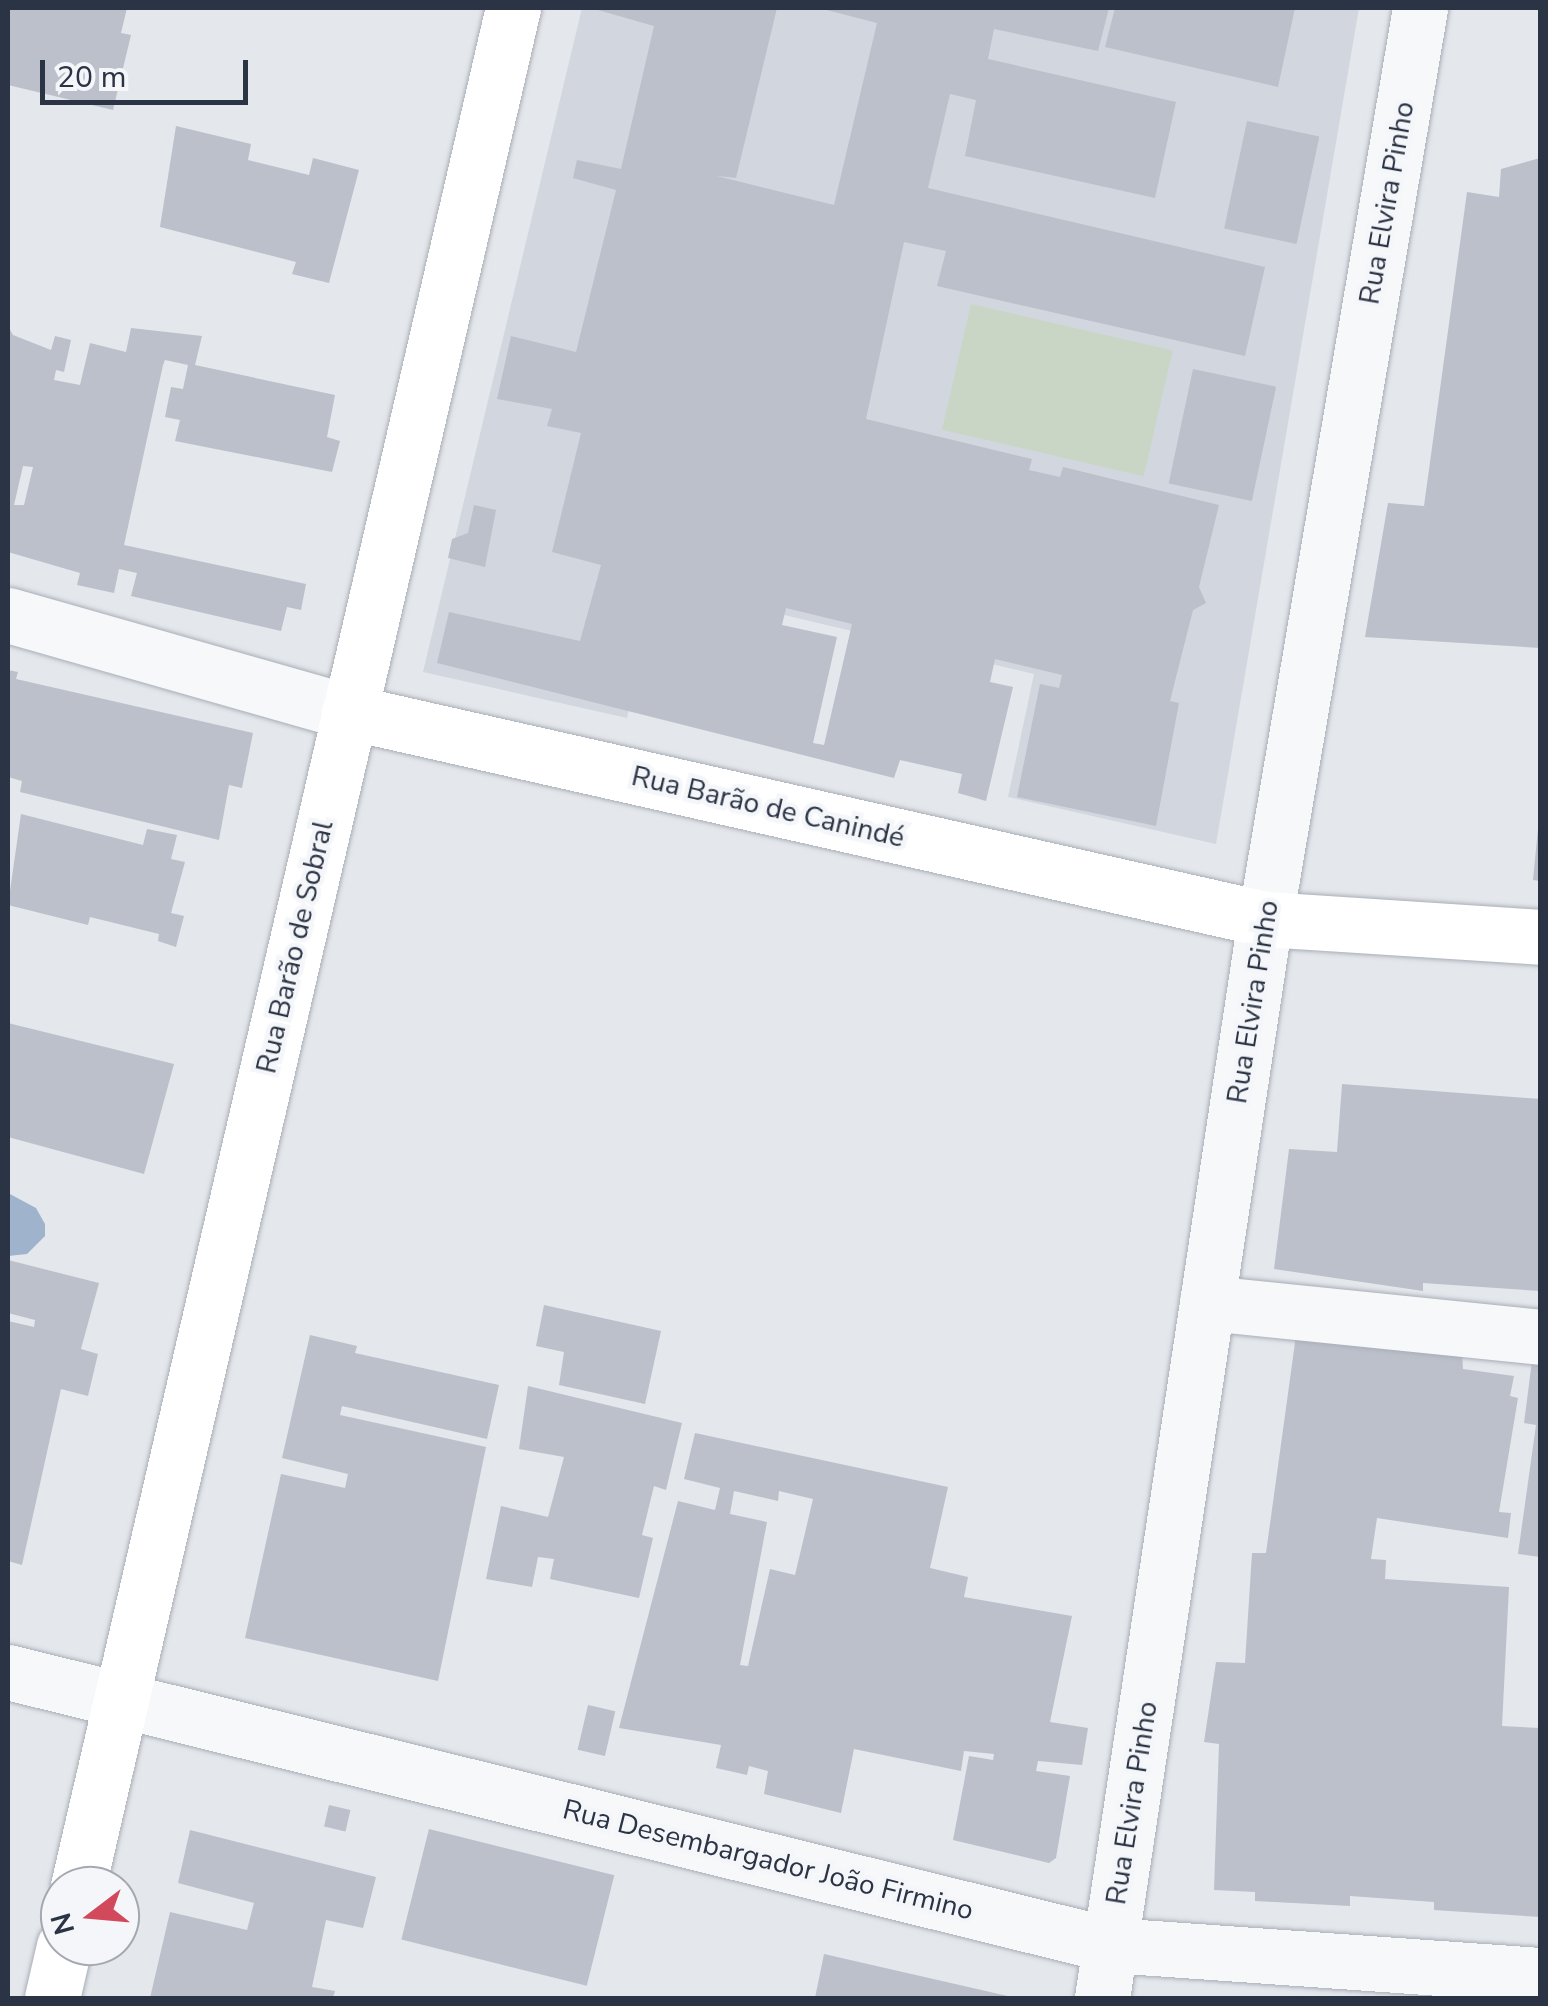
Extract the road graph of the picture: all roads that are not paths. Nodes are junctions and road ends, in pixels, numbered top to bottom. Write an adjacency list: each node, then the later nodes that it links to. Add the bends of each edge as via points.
1 (513, 8): 4 (main road, Rua Barão de Sobral)
2 (1420, 8): 5 (street, Rua Elvira Pinho)
3 (8, 615): 4 (street, Rua Barão de Canindé)
4 (349, 712): 5 (main road, Rua Barão de Canindé); 10 (main road, Rua Barão de Sobral)
5 (1265, 919): 6 (main road, Rua Barão de Canindé); 7 (street, Rua Elvira Pinho)
6 (1540, 937)
7 (1207, 1302): 8 (street); 12 (street, Rua Elvira Pinho)
8 (1540, 1337)
9 (8, 1672): 10 (street, Rua Desembargador João Firmino)
10 (121, 1701): 11 (main road, Rua Barão de Sobral); 12 (street, Rua Desembargador João Firmino)
11 (83, 1866)
12 (1110, 1944): 14 (street, Rua Desembargador João Firmino); 16 (street, Rua Elvira Pinho)
13 (59, 1966): 15 (main road)
14 (1540, 1975)
15 (52, 1998)
16 (1102, 1998)

